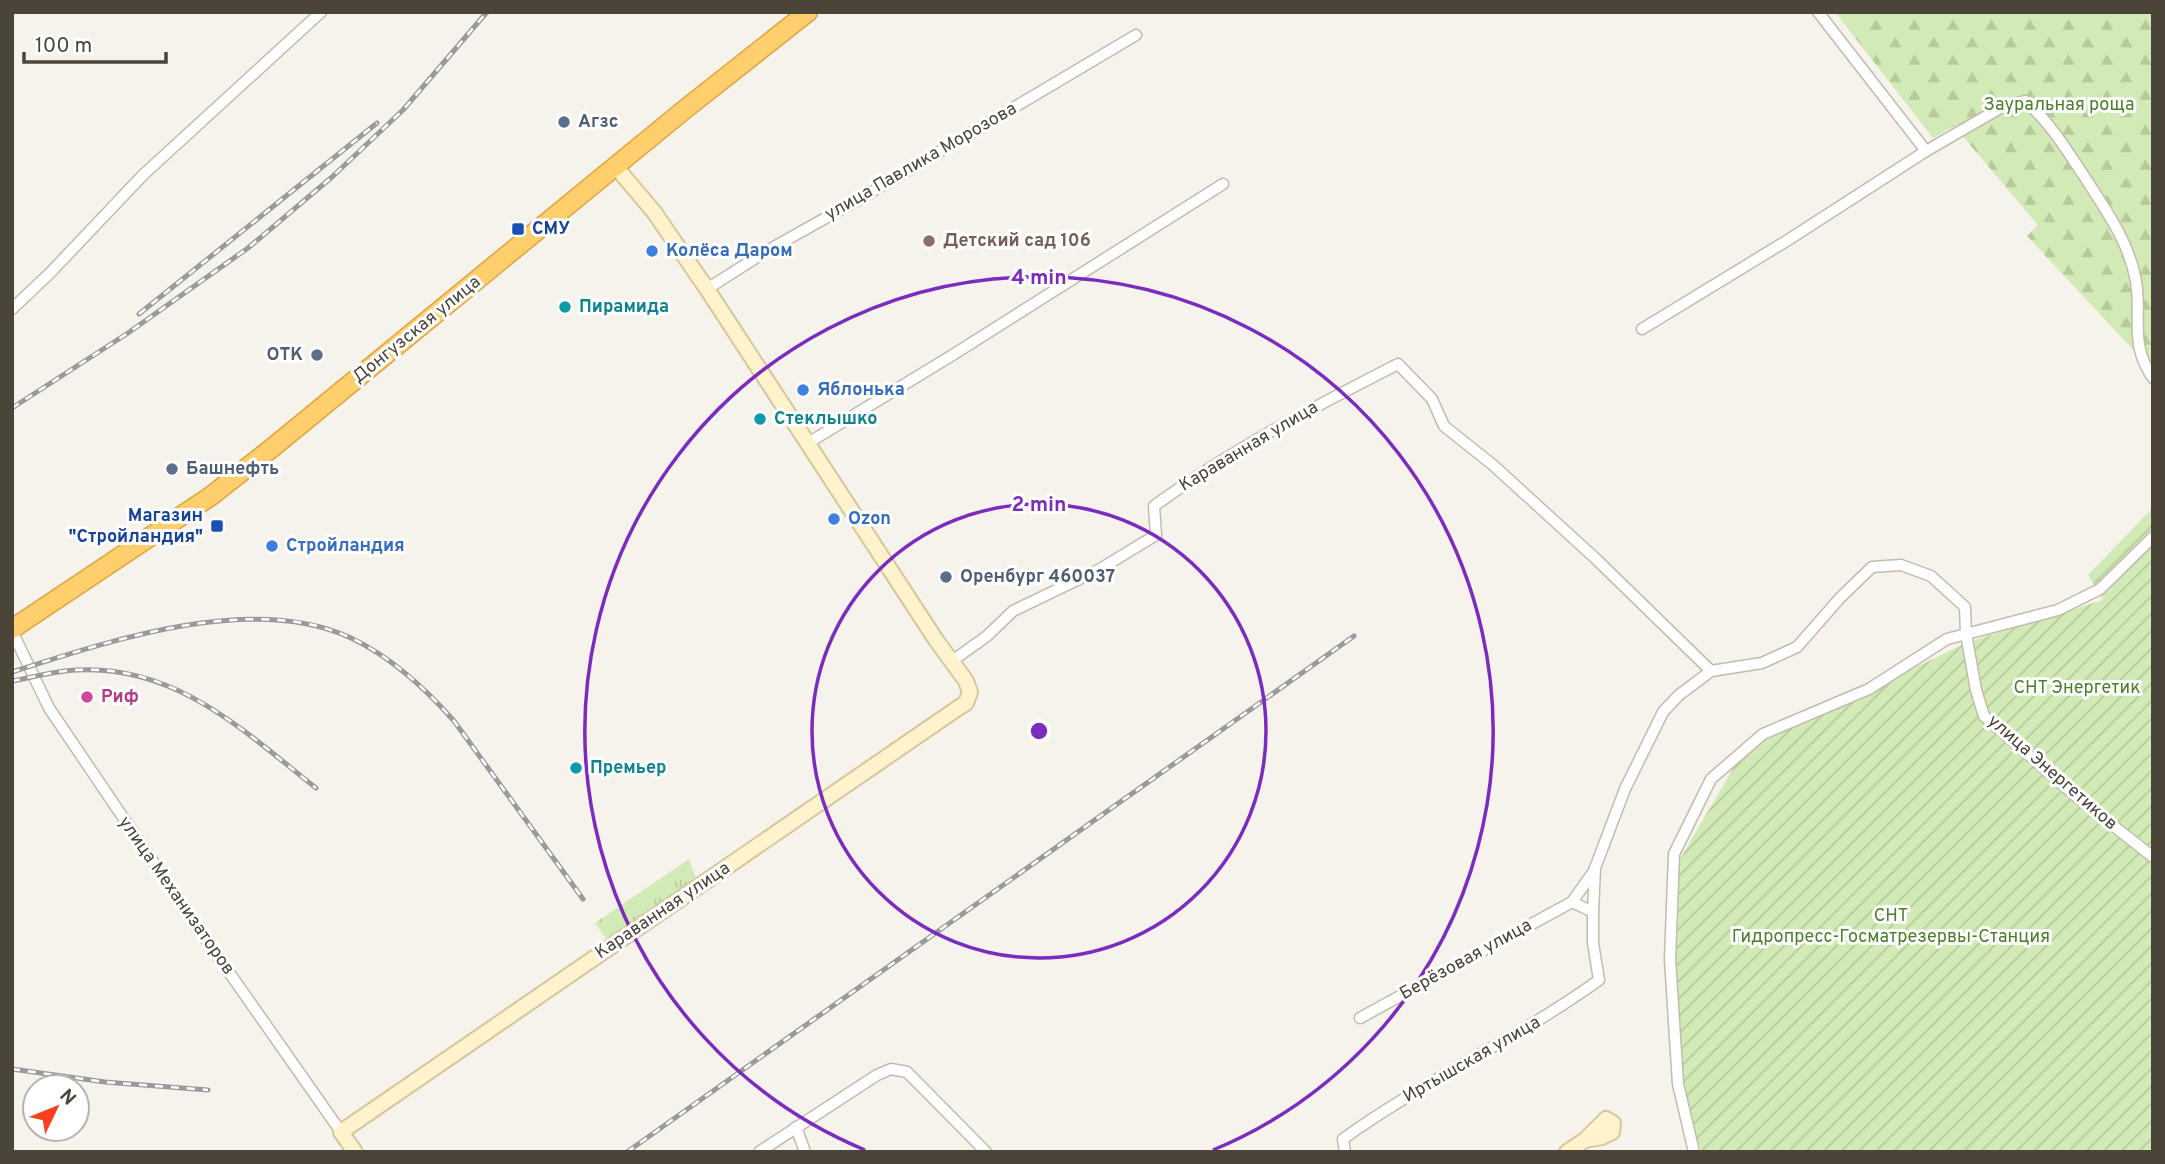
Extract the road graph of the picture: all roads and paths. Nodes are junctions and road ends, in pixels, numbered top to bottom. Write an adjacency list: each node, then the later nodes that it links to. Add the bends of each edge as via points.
1 (321, 12): 9 (street, via 143,175)
2 (808, 12): 6 (highway, Донгузская улица)
3 (1818, 12): 5 (street)
4 (1136, 35): 8 (street, улица Павлика Морозова)
5 (1926, 151): 10 (street); 11 (street, via 2002,107 2025,101 2039,113 2121,236 2132,261 2137,347)
6 (616, 167): 8 (street, via 654,212); 14 (highway, Донгузская улица, via 211,496)
7 (1223, 184): 12 (street)
8 (706, 289): 12 (street)
9 (12, 309)
10 (1642, 329)
11 (2153, 378)
12 (808, 443): 16 (street)
13 (2153, 537): 15 (street, via 2100,589 2058,610)
14 (12, 630): 24 (street, улица Механизаторов, via 49,708)
15 (1966, 634): 17 (street, улица Энергетиков, via 1965,607 1931,576 1901,565 1872,567 1797,647 1762,663); 18 (street, улица Энергетиков, via 1984,716); 32 (street, via 1947,639 1869,689 1763,734 1711,779 1674,854 1670,959 1678,1084)
16 (952, 661): 17 (street, Караванная улица, via 1013,611 1100,569 1156,535 1154,506 1202,471 1398,364 1432,399 1444,426 1596,559); 24 (street, Караванная улица, via 970,692 966,702)
17 (1711, 671): 19 (street, via 1663,712 1625,789)
18 (2153, 857)
19 (1595, 869): 20 (street); 21 (street)
20 (1572, 902): 21 (street); 22 (street, Берёзовая улица)
21 (1593, 912): 30 (street, Иртышская улица, via 1599,980 1555,1012 1374,1117 1343,1139)
22 (1360, 1017)
23 (796, 1127): 27 (street); 28 (street); 29 (street, via 891,1069 907,1072)
24 (341, 1132): 26 (street, улица Механизаторов)
25 (1585, 1140): 31 (street)
26 (355, 1152)
27 (760, 1152)
28 (805, 1152)
29 (986, 1152)
30 (1345, 1152)
31 (1567, 1152)
32 (1694, 1152)

